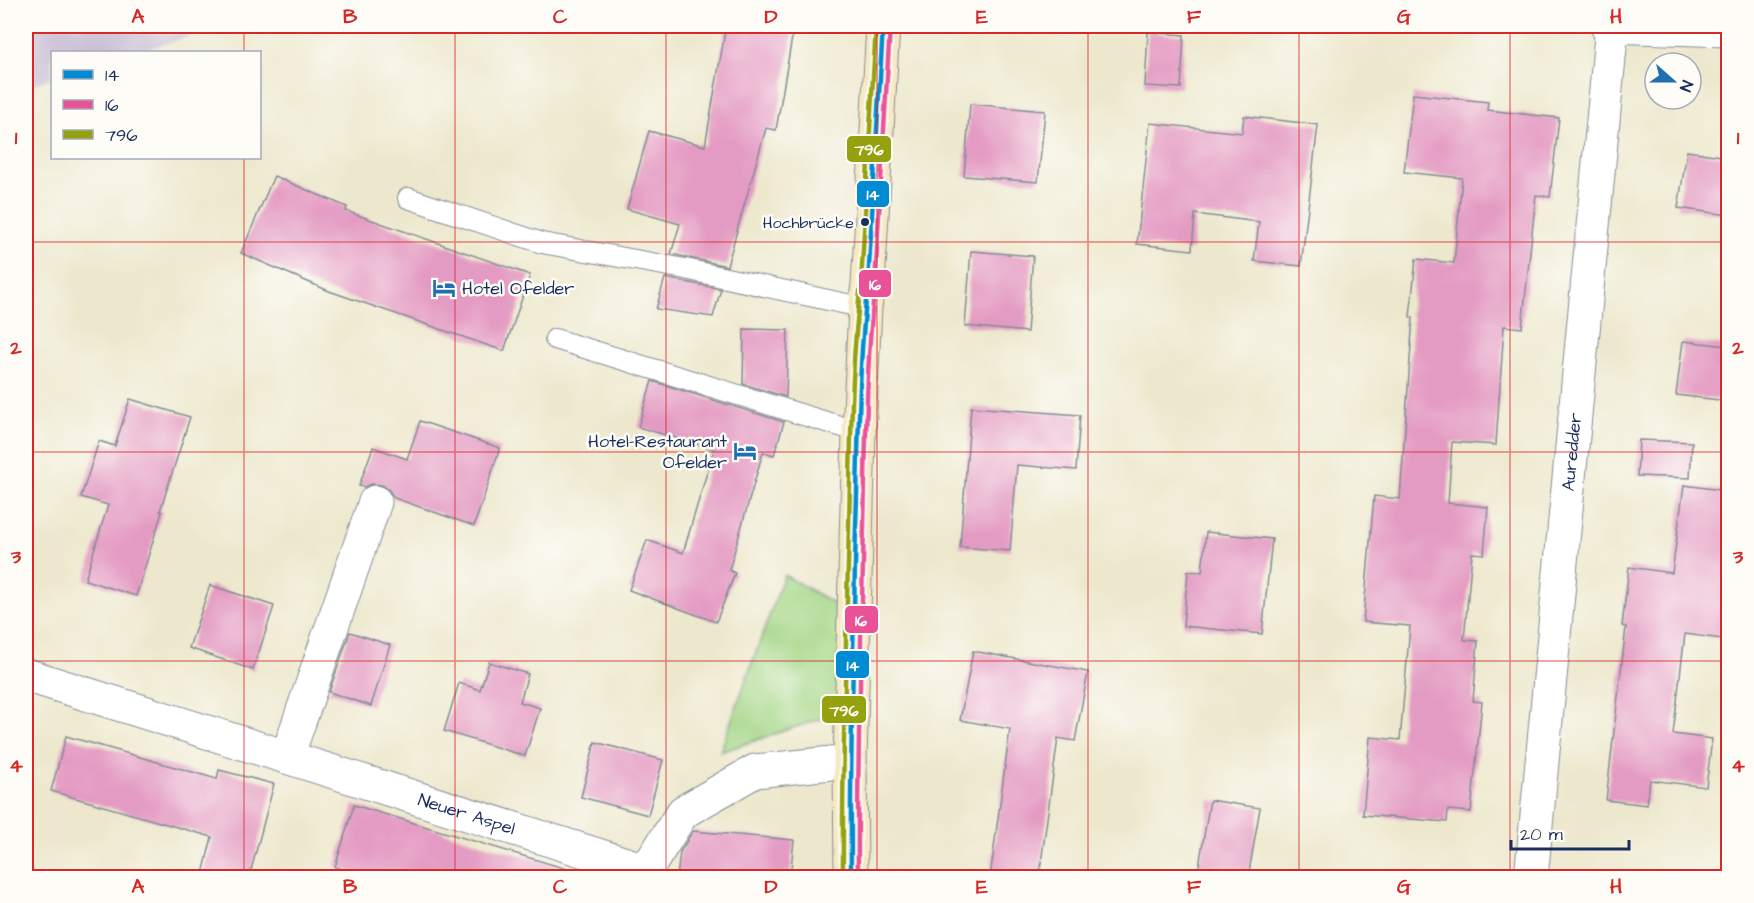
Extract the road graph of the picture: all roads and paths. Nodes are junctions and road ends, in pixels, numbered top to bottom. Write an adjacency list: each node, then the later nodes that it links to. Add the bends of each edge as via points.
1 (883, 26): 6 (main road)
2 (1607, 26): 3 (street)
3 (1612, 26): 4 (street); 15 (street, Auredder)
4 (1728, 30)
5 (408, 198): 6 (lane, via 542,243)
6 (865, 308): 8 (main road)
7 (555, 339): 8 (lane)
8 (859, 432): 12 (main road)
9 (375, 502): 11 (street)
10 (26, 675): 11 (street, Neuer Aspel)
11 (287, 757): 13 (street, Neuer Aspel)
12 (850, 761): 13 (street, via 755,771 683,812); 14 (main road)
13 (643, 874)
14 (851, 878)
15 (1531, 878)

